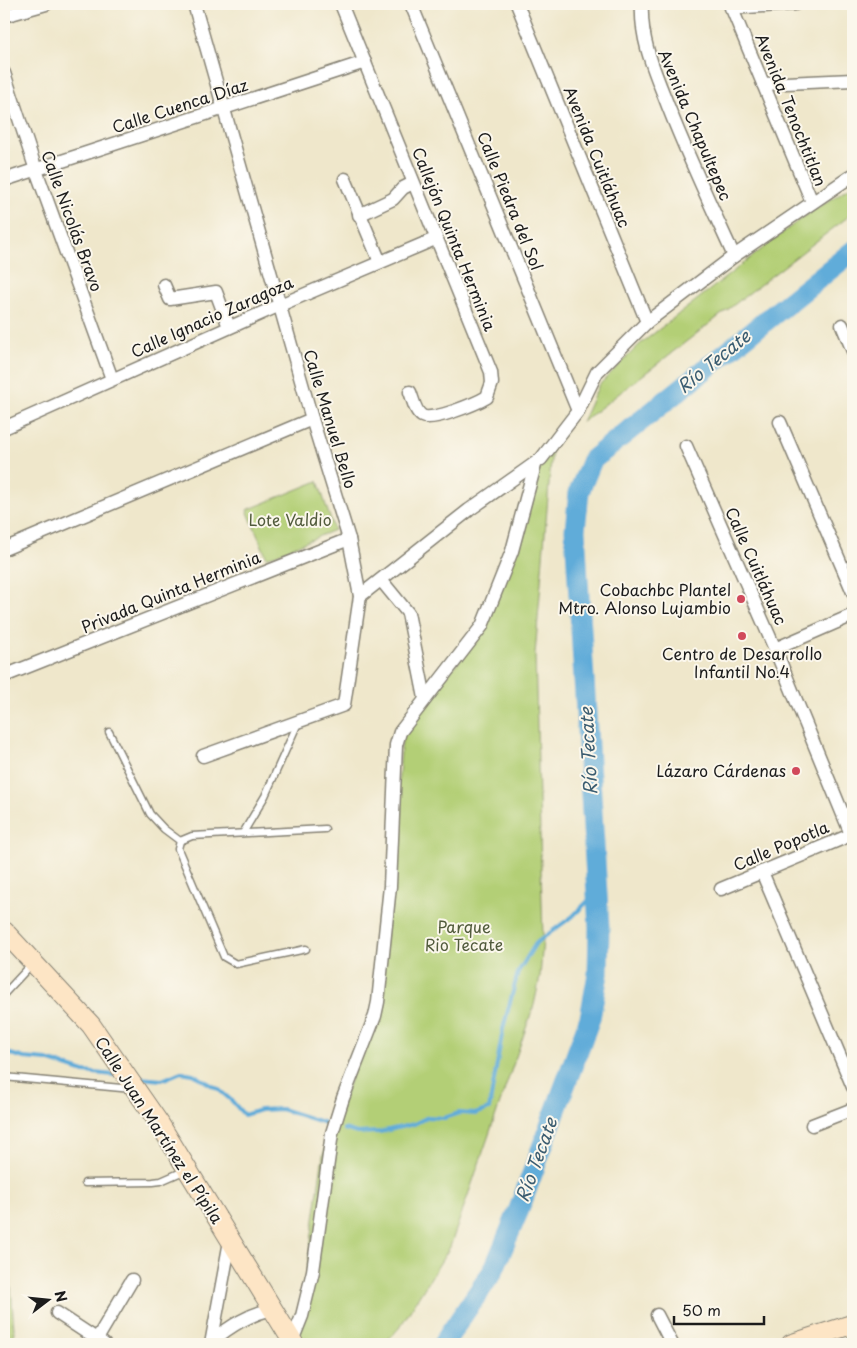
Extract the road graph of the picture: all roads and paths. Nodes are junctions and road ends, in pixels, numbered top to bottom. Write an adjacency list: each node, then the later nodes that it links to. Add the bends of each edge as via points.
1 (46, 4): 9 (street)
2 (194, 4): 14 (street, Calle Manuel Bello)
3 (341, 4): 10 (street, Callejón Quinta Herminia)
4 (412, 4): 33 (street, Calle Piedra del Sol)
5 (517, 4): 27 (street, Avenida Cuitláhuac)
6 (642, 4): 23 (street, Avenida Chapultepec, via 646,49)
7 (795, 4): 8 (street)
8 (731, 6): 13 (street, Avenida Tenochtitlan)
9 (4, 16)
10 (365, 62): 14 (street, Calle Cuenca Díaz); 19 (street, Callejón Quinta Herminia)
11 (4, 73): 15 (street, Calle Nicolás Bravo)
12 (853, 80): 13 (street)
13 (763, 84): 20 (street, Avenida Tenochtitlan)
14 (223, 110): 15 (street, Calle Cuenca Díaz); 26 (street, Calle Manuel Bello)
15 (36, 170): 18 (street, Calle Cuenca Díaz); 31 (street, Calle Nicolás Bravo)
16 (853, 175): 20 (street)
17 (345, 179): 21 (street)
18 (4, 180)
19 (413, 183): 21 (street, via 393,199); 22 (street, Callejón Quinta Herminia)
20 (812, 202): 23 (street)
21 (359, 215): 24 (street)
22 (435, 239): 24 (street, Calle Ignacio Zaragoza); 32 (street, Callejón Quinta Herminia, via 491,372 492,383 487,396 481,401 432,418 421,416)
23 (734, 256): 27 (street)
24 (380, 262): 26 (street, Calle Ignacio Zaragoza)
25 (164, 285): 29 (street, via 170,299 216,292)
26 (280, 305): 29 (street, Calle Ignacio Zaragoza); 34 (street, Calle Manuel Bello)
27 (647, 322): 33 (street, via 597,372)
28 (842, 325): 30 (street)
29 (229, 328): 31 (street, Calle Ignacio Zaragoza)
30 (853, 351)
31 (112, 379): 36 (street, Calle Ignacio Zaragoza)
32 (410, 392)
33 (578, 411): 38 (street)
34 (312, 419): 39 (street, Calle Manuel Bello); 40 (street)
35 (780, 422): 42 (street)
36 (4, 428)
37 (686, 446): 45 (street, Calle Cuitláhuac)
38 (535, 465): 41 (street, via 469,510); 47 (street, via 512,551 482,626)
39 (349, 539): 43 (street, Calle Manuel Bello); 46 (street, Privada Quinta Herminia)
40 (4, 549)
41 (381, 580): 43 (street); 47 (street, via 408,613)
42 (853, 592)
43 (360, 596): 48 (street, Calle Manuel Bello, via 344,705)
44 (853, 615): 45 (street)
45 (774, 649): 53 (street, Calle Cuitláhuac)
46 (4, 676)
47 (424, 698): 76 (street, via 400,732 396,745 390,886 378,1002 332,1133 313,1271)
48 (299, 720): 50 (street, Calle Manuel Bello); 52 (lane, via 265,796)
49 (109, 732): 54 (lane, via 150,814)
50 (204, 756)
51 (325, 829): 52 (lane)
52 (243, 833): 54 (lane, via 192,836)
53 (853, 836): 55 (street, Calle Popotla)
54 (180, 841): 58 (lane, via 178,849 224,957 236,964)
55 (762, 872): 56 (street, Calle Popotla); 62 (street)
56 (721, 889)
57 (4, 931): 59 (main road, Calle Juan Martínez el Pípila)
58 (306, 949)
59 (34, 962): 60 (lane); 63 (main road, Calle Juan Martínez el Pípila, via 92,1025)
60 (4, 994)
61 (4, 1077): 63 (lane)
62 (853, 1087)
63 (136, 1089): 66 (main road, Calle Juan Martínez el Pípila)
64 (853, 1109): 65 (street)
65 (812, 1125)
66 (188, 1170): 67 (lane, via 153,1182); 68 (main road, Calle Juan Martínez el Pípila)
67 (85, 1183)
68 (230, 1241): 70 (main road, Calle Juan Martínez el Pípila); 75 (street)
69 (132, 1280): 74 (street)
70 (272, 1309): 75 (street, via 238,1321); 76 (main road, Calle Juan Martínez el Pípila)
71 (57, 1312): 74 (street)
72 (657, 1315): 77 (street)
73 (853, 1324): 78 (main road)
74 (101, 1342)
75 (212, 1342)
76 (293, 1343)
77 (672, 1344)
78 (791, 1344)

